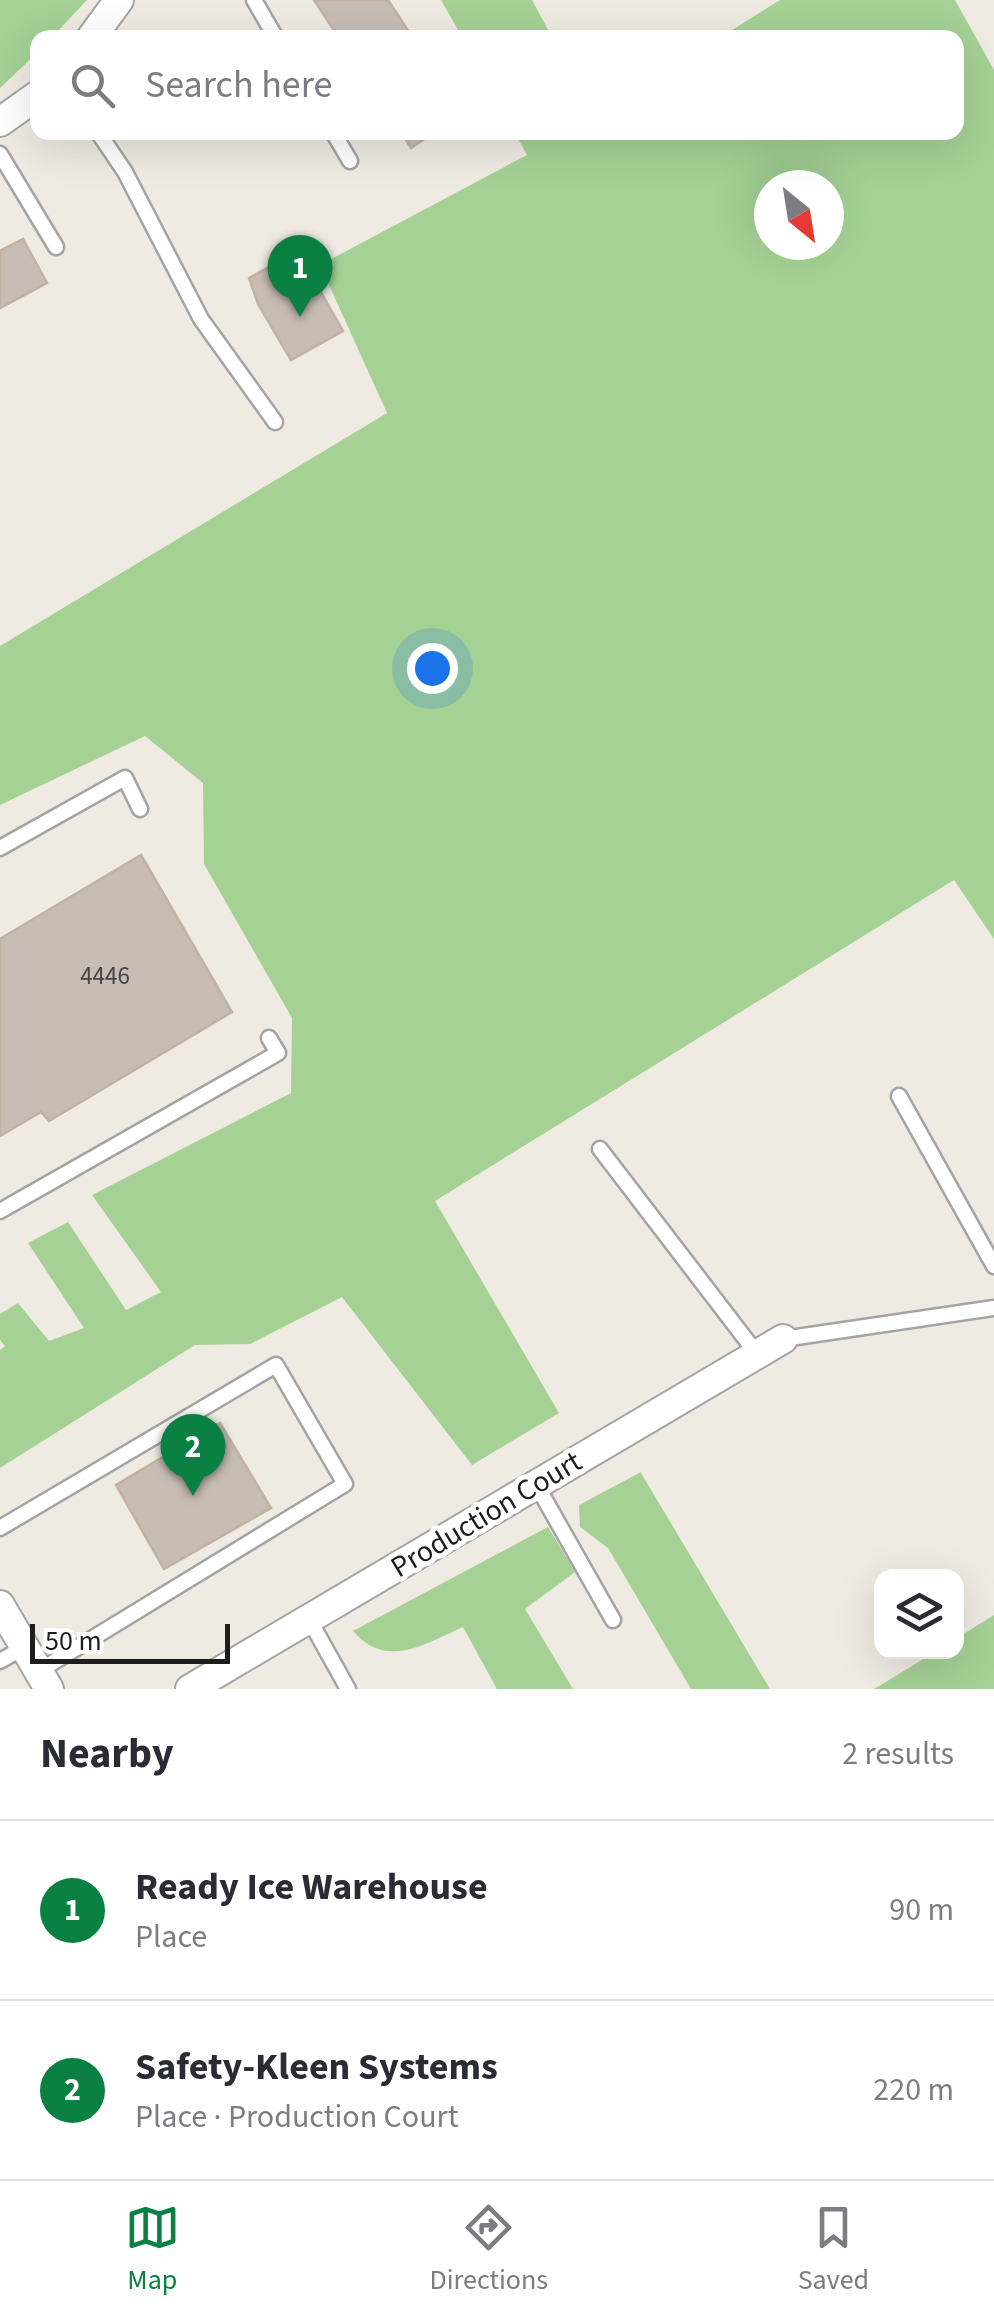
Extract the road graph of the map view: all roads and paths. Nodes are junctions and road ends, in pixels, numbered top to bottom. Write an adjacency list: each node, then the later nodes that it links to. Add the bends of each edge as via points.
1 (119, 0): 3 (street)
2 (254, 0): 4 (lane)
3 (98, 30)
4 (271, 30)
5 (30, 100): 6 (street)
6 (0, 122)
7 (103, 140): 12 (lane, via 201,320)
8 (338, 140): 10 (lane)
9 (0, 154): 11 (lane)
10 (350, 162)
11 (56, 247)
12 (275, 422)
13 (140, 809): 14 (lane, via 124,778)
14 (0, 848)
15 (269, 1038): 18 (lane, via 278,1053)
16 (899, 1096): 19 (lane)
17 (600, 1149): 22 (lane)
18 (0, 1211)
19 (994, 1266)
20 (994, 1308): 21 (lane)
21 (784, 1338): 22 (street, Production Court)
22 (757, 1354): 23 (street, Production Court)
23 (536, 1484): 26 (street, Production Court); 27 (lane)
24 (0, 1528): 29 (lane, via 276,1364 345,1484)
25 (0, 1605): 29 (street)
26 (309, 1618): 30 (street, Production Court); 31 (lane)
27 (612, 1620)
28 (0, 1661): 29 (lane)
29 (38, 1669)
30 (190, 1689)
31 (348, 1689)

